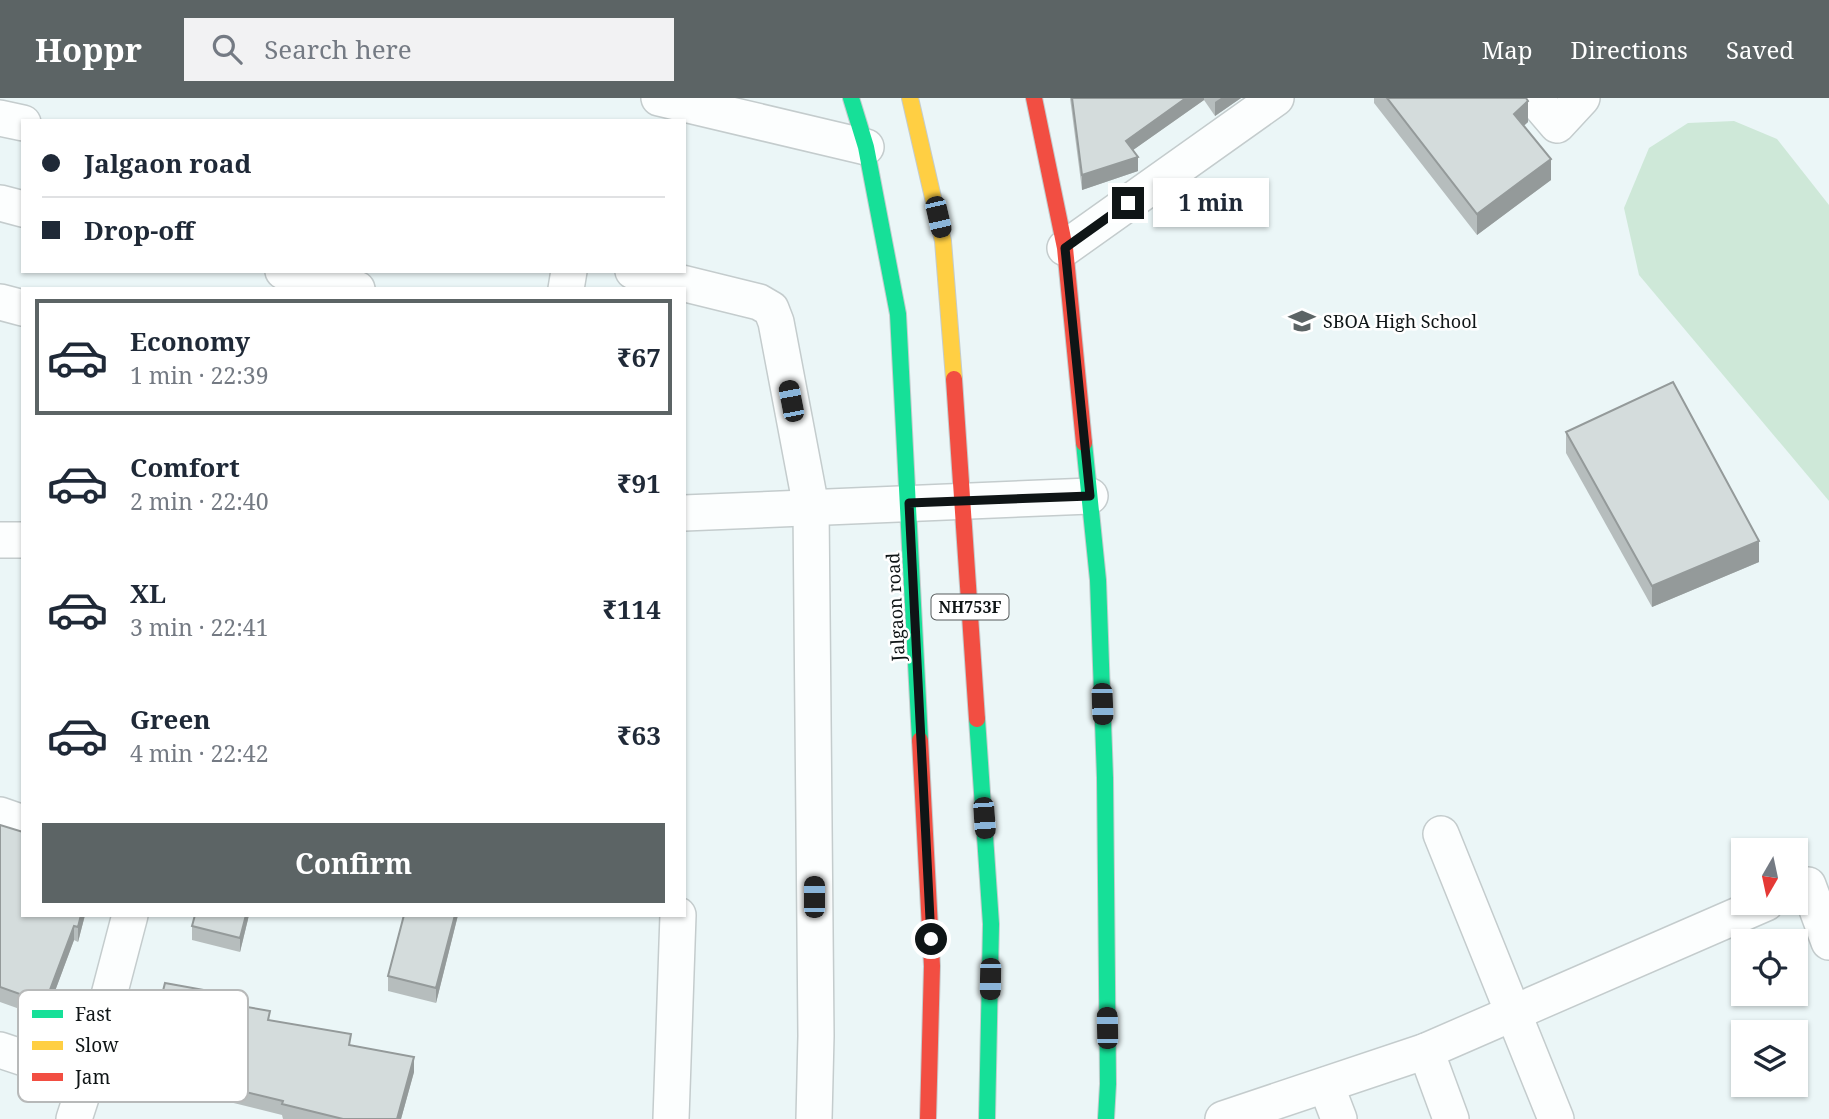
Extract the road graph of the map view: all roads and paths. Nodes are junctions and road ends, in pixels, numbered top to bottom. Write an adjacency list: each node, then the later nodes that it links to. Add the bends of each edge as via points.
1 (659, 98): 10 (street)
2 (850, 98): 10 (main road, Jalgaon road / NH753F)
3 (910, 98): 20 (main road, NH753F, via 943,241)
4 (1034, 98): 13 (main road)
5 (1276, 98): 13 (street)
6 (1534, 98): 7 (street, via 1557,125)
7 (1582, 98)
8 (0, 118): 9 (street)
9 (21, 123)
10 (866, 146): 21 (main road, Jalgaon road / NH753F, via 898,314)
11 (0, 203): 12 (street)
12 (21, 208)
13 (1065, 248): 19 (main road)
14 (292, 273): 16 (street)
15 (641, 273): 22 (street, via 759,302 771,309)
16 (349, 287)
17 (0, 302): 18 (street)
18 (21, 307)
19 (1090, 496): 20 (street); 44 (main road, via 1098,580 1105,778)
20 (963, 501): 21 (street); 43 (main road, NH753F, via 991,924)
21 (909, 503): 22 (street); 42 (main road, Jalgaon road / NH753F, via 932,967)
22 (811, 507): 23 (street); 41 (street)
23 (686, 513)
24 (0, 816): 25 (street)
25 (21, 822)
26 (1441, 834): 33 (street)
27 (1811, 883): 31 (street)
28 (1739, 915): 33 (street)
29 (129, 917): 32 (street)
30 (678, 917): 40 (street)
31 (1829, 942)
32 (110, 990)
33 (1514, 1013): 35 (street); 48 (street)
34 (0, 1050): 36 (street)
35 (1426, 1051): 37 (street); 47 (street)
36 (18, 1056)
37 (1326, 1085): 45 (street); 46 (street)
38 (80, 1102): 39 (street)
39 (74, 1119)
40 (671, 1119)
41 (814, 1119)
42 (928, 1119)
43 (987, 1119)
44 (1105, 1119)
45 (1223, 1119)
46 (1339, 1119)
47 (1451, 1119)
48 (1556, 1119)

